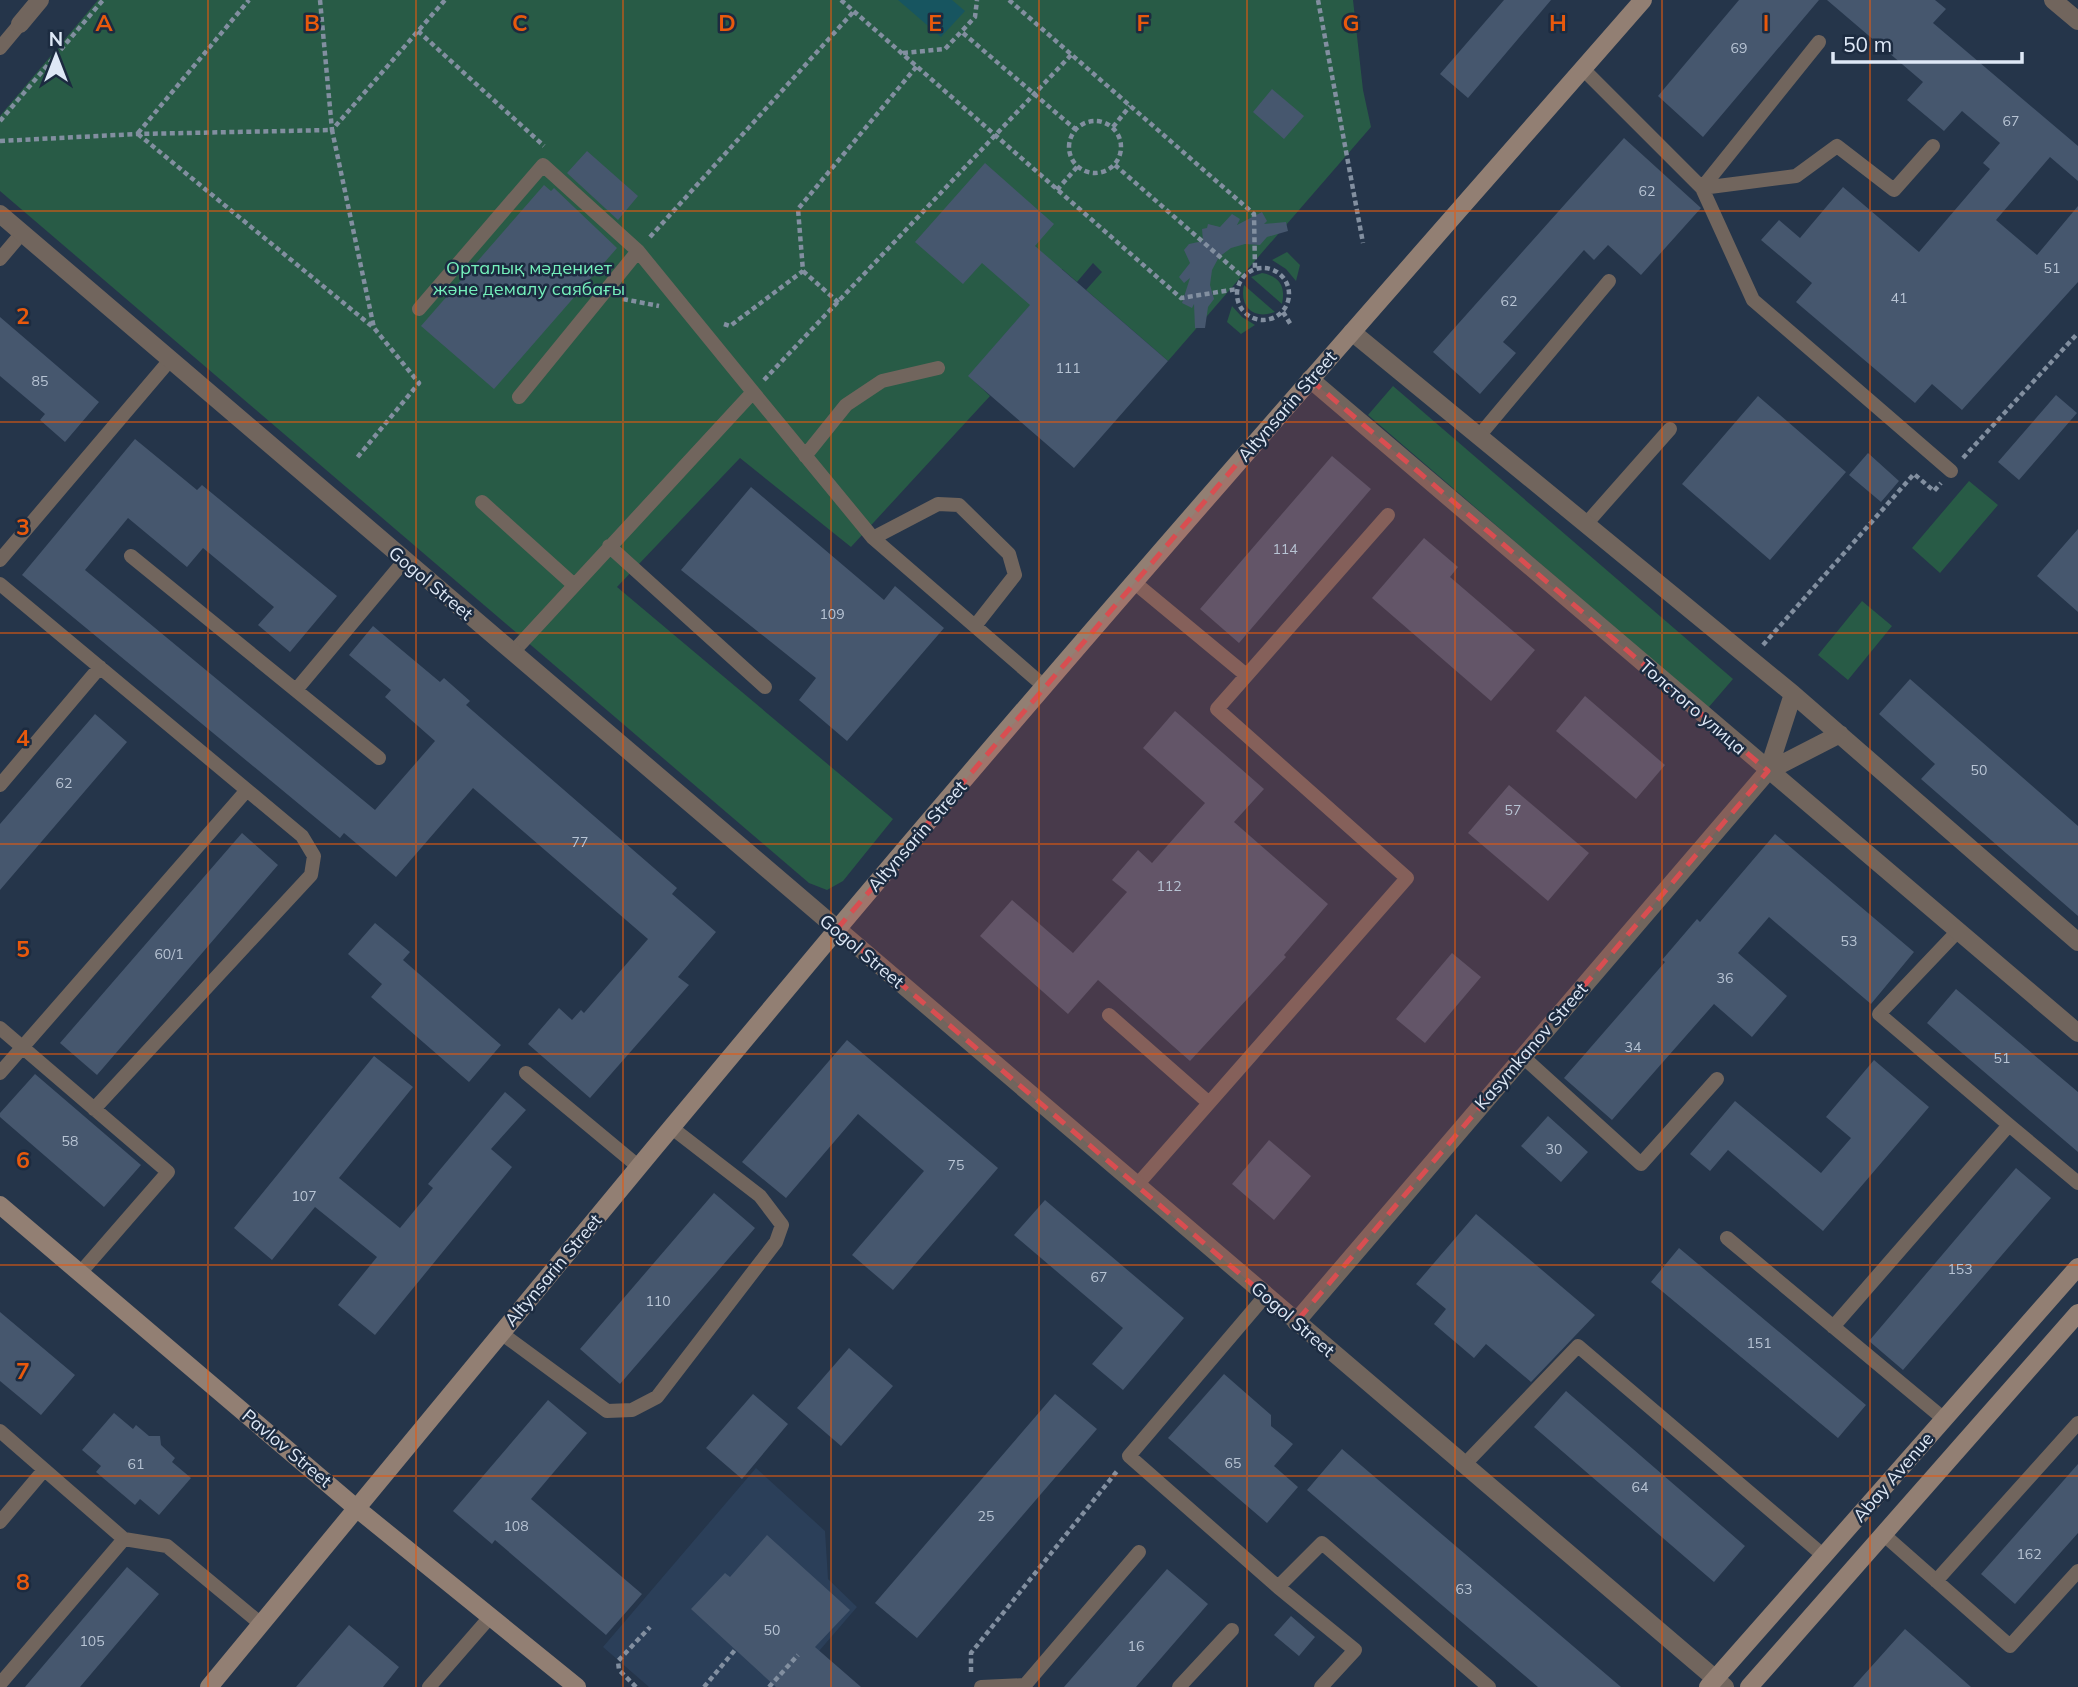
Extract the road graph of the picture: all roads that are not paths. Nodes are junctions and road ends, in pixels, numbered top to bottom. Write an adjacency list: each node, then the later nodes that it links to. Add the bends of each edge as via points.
1 (40, 0): 5 (street)
2 (1643, 0): 8 (street, Altynsarin Street)
3 (2053, 0): 4 (street)
4 (2078, 21)
5 (20, 24): 7 (lane)
6 (1819, 42): 10 (lane)
7 (0, 48)
8 (1583, 69): 10 (lane); 17 (street, Altynsarin Street)
9 (1933, 146): 10 (lane, via 1894,190 1836,146 1796,176)
10 (1702, 188): 26 (lane, via 1753,300)
11 (0, 214): 12 (street, Gogol Street)
12 (22, 233): 14 (lane); 18 (street, Gogol Street)
13 (638, 251): 16 (lane, via 543,165); 21 (lane); 22 (lane)
14 (0, 259)
15 (1609, 281): 24 (lane)
16 (419, 309)
17 (1352, 332): 20 (street, Altynsarin Street); 24 (street)
18 (170, 360): 33 (lane); 34 (street, Gogol Street)
19 (937, 368): 25 (lane, via 882,381 846,405)
20 (1310, 379): 35 (street, Altynsarin Street); 48 (street, Толстого улица)
21 (753, 392): 25 (lane); 31 (lane)
22 (519, 397)
23 (1671, 429): 29 (lane)
24 (1479, 436): 29 (street)
25 (805, 456): 30 (lane)
26 (1951, 471)
27 (482, 502): 37 (lane)
28 (1388, 515): 41 (lane)
29 (1586, 524): 45 (street)
30 (873, 538): 38 (lane); 38 (lane, via 937,504 959,505 1009,554 1015,575)
31 (610, 546): 37 (lane); 42 (lane)
32 (131, 556): 44 (lane)
33 (0, 560)
34 (405, 560): 39 (street, Gogol Street); 44 (lane)
35 (1135, 583): 41 (lane); 43 (street, Altynsarin Street)
36 (0, 584): 40 (lane)
37 (574, 585): 39 (lane)
38 (975, 626): 43 (lane)
39 (513, 652): 51 (street, Gogol Street)
40 (100, 667): 49 (lane); 50 (lane)
41 (1246, 675): 62 (lane, via 1217,709 1407,878)
42 (765, 687)
43 (1045, 687): 51 (street, Altynsarin Street)
44 (296, 690): 47 (lane)
45 (1793, 694): 46 (street); 48 (street, Kasymkanov Street)
46 (1840, 734): 48 (street, Kasymkanov Street); 53 (street)
47 (379, 758)
48 (1768, 771): 52 (street, Толстого улица); 58 (street, Kasymkanov Street)
49 (0, 785)
50 (247, 790): 57 (lane); 63 (lane, via 302,836 314,856 311,875)
51 (837, 929): 65 (street, Altynsarin Street); 68 (street, Gogol Street)
52 (1958, 932): 56 (street, Толстого улица); 64 (lane, via 1879,1014)
53 (2078, 942)
54 (1109, 1015): 62 (lane)
55 (0, 1028): 57 (lane)
56 (2078, 1033)
57 (23, 1047): 59 (lane); 63 (lane)
58 (1522, 1056): 61 (lane, via 1641,1164); 75 (street, Kasymkanov Street)
59 (0, 1073)
60 (526, 1073): 66 (lane)
61 (1717, 1079)
62 (1209, 1103): 68 (lane)
63 (94, 1109): 72 (lane, via 168,1172)
64 (2009, 1125): 67 (lane); 76 (lane)
65 (672, 1128): 66 (street, Altynsarin Street); 77 (lane, via 760,1196 782,1225 776,1242 657,1397 632,1410 607,1411)
66 (639, 1167): 77 (street, Altynsarin Street)
67 (2078, 1183)
68 (1137, 1185): 73 (street, Gogol Street)
69 (0, 1205): 72 (street, Pavlov Street)
70 (1727, 1238): 76 (lane)
71 (2078, 1267): 78 (street, Abay Avenue)
72 (80, 1273): 83 (street, Pavlov Street)
73 (1266, 1295): 75 (street, Gogol Street); 91 (lane, via 1129,1456)
74 (2078, 1313): 85 (street, Abay Avenue)
75 (1296, 1322): 81 (street, Gogol Street)
76 (1833, 1327): 78 (lane)
77 (501, 1333): 83 (street, Altynsarin Street)
78 (1944, 1419): 88 (street, Abay Avenue)
79 (2078, 1423): 90 (lane)
80 (0, 1431): 82 (lane)
81 (1464, 1465): 88 (lane, via 1578,1346); 97 (street, Gogol Street)
82 (44, 1470): 84 (lane); 86 (lane)
83 (355, 1507): 92 (street, Pavlov Street); 93 (street, Altynsarin Street)
84 (0, 1522)
85 (1883, 1534): 90 (lane); 104 (street, Abay Avenue)
86 (124, 1539): 93 (lane, via 167,1546); 96 (lane)
87 (1139, 1552): 95 (lane, via 1025,1685)
88 (1824, 1556): 97 (street, Abay Avenue)
89 (2078, 1571): 90 (lane, via 2010,1646)
90 (1936, 1581)
91 (1278, 1587): 102 (lane, via 1355,1650); 103 (lane, via 1322,1543)
92 (490, 1617): 99 (lane); 100 (street, Pavlov Street)
93 (261, 1624): 98 (street, Altynsarin Street)
94 (1232, 1630): 101 (lane)
95 (976, 1681)
96 (0, 1684)
97 (1716, 1684)
98 (209, 1687)
99 (429, 1687)
100 (577, 1687)
101 (1179, 1687)
102 (1321, 1687)
103 (1489, 1687)
104 (1749, 1687)

